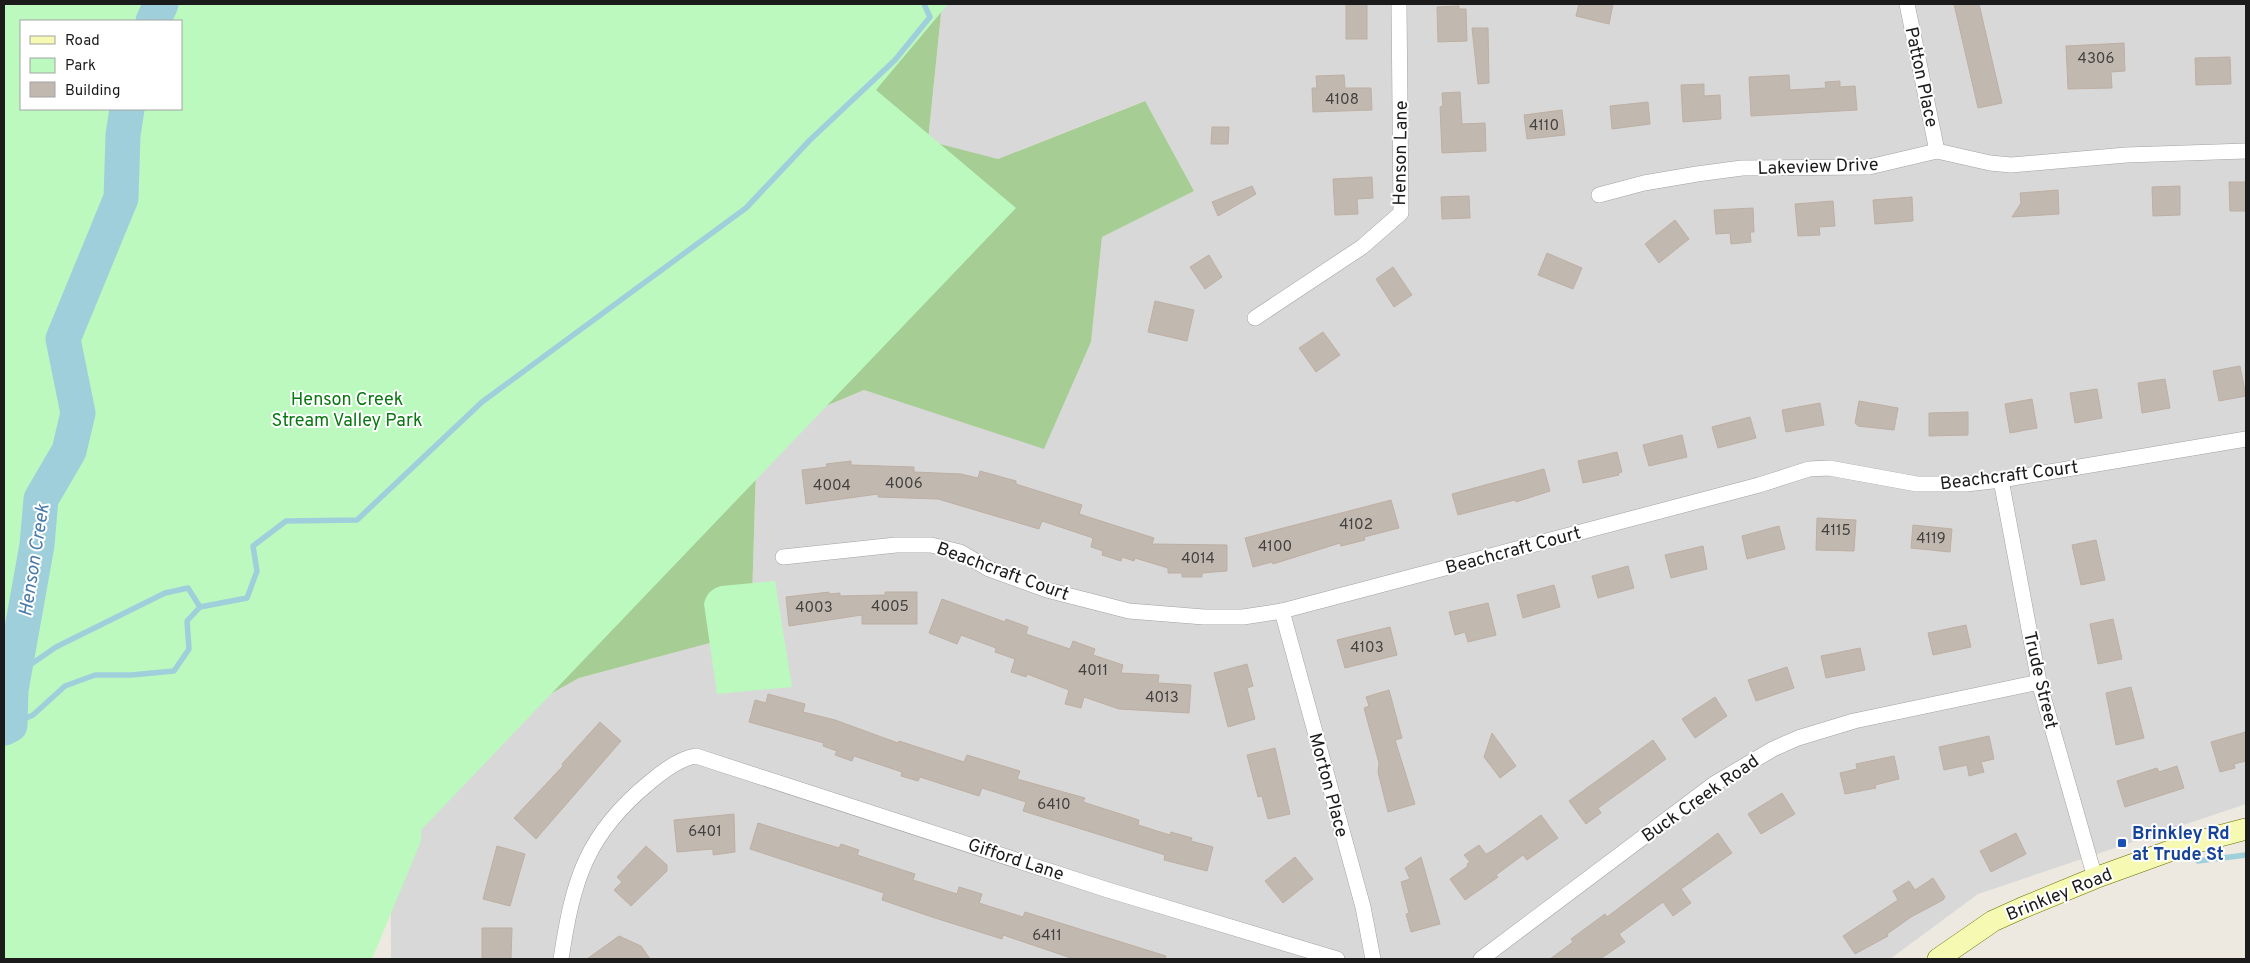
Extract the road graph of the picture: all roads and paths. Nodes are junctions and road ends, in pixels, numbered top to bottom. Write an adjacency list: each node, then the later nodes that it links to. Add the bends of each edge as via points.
1 (1400, 4): 6 (street, Henson Lane, via 1401,213 1362,247)
2 (1907, 4): 3 (street, Patton Place)
3 (1937, 151): 4 (street, Lakeview Drive, via 1990,163 2011,164 2126,154); 5 (street, Lakeview Drive, via 1869,167 1742,168 1644,183)
4 (2246, 151)
5 (1599, 195)
6 (1255, 318)
7 (2246, 439): 8 (street, Beachcraft Court)
8 (2001, 480): 10 (street, Beachcraft Court, via 1916,484 1829,468 1809,468 1759,485); 11 (street, Trude Street)
9 (784, 557): 10 (street, Beachcraft Court, via 896,545 931,545 960,552 989,569 1048,590 1129,611 1204,618)
10 (1282, 611): 16 (street, Morton Place, via 1363,906)
11 (2038, 682): 13 (street, Trude Street); 17 (street, Buck Creek Road, via 1854,721 1814,732 1773,749 1714,784)
12 (2246, 829): 13 (main road, Brinkley Road, via 2188,844)
13 (2095, 878): 18 (main road, Brinkley Road, via 1993,921)
14 (561, 959): 15 (street, Gifford Lane, via 574,890 600,834 621,807 657,776 696,756 1108,890)
15 (1337, 959)
16 (1372, 959)
17 (1481, 959)
18 (1938, 959)

